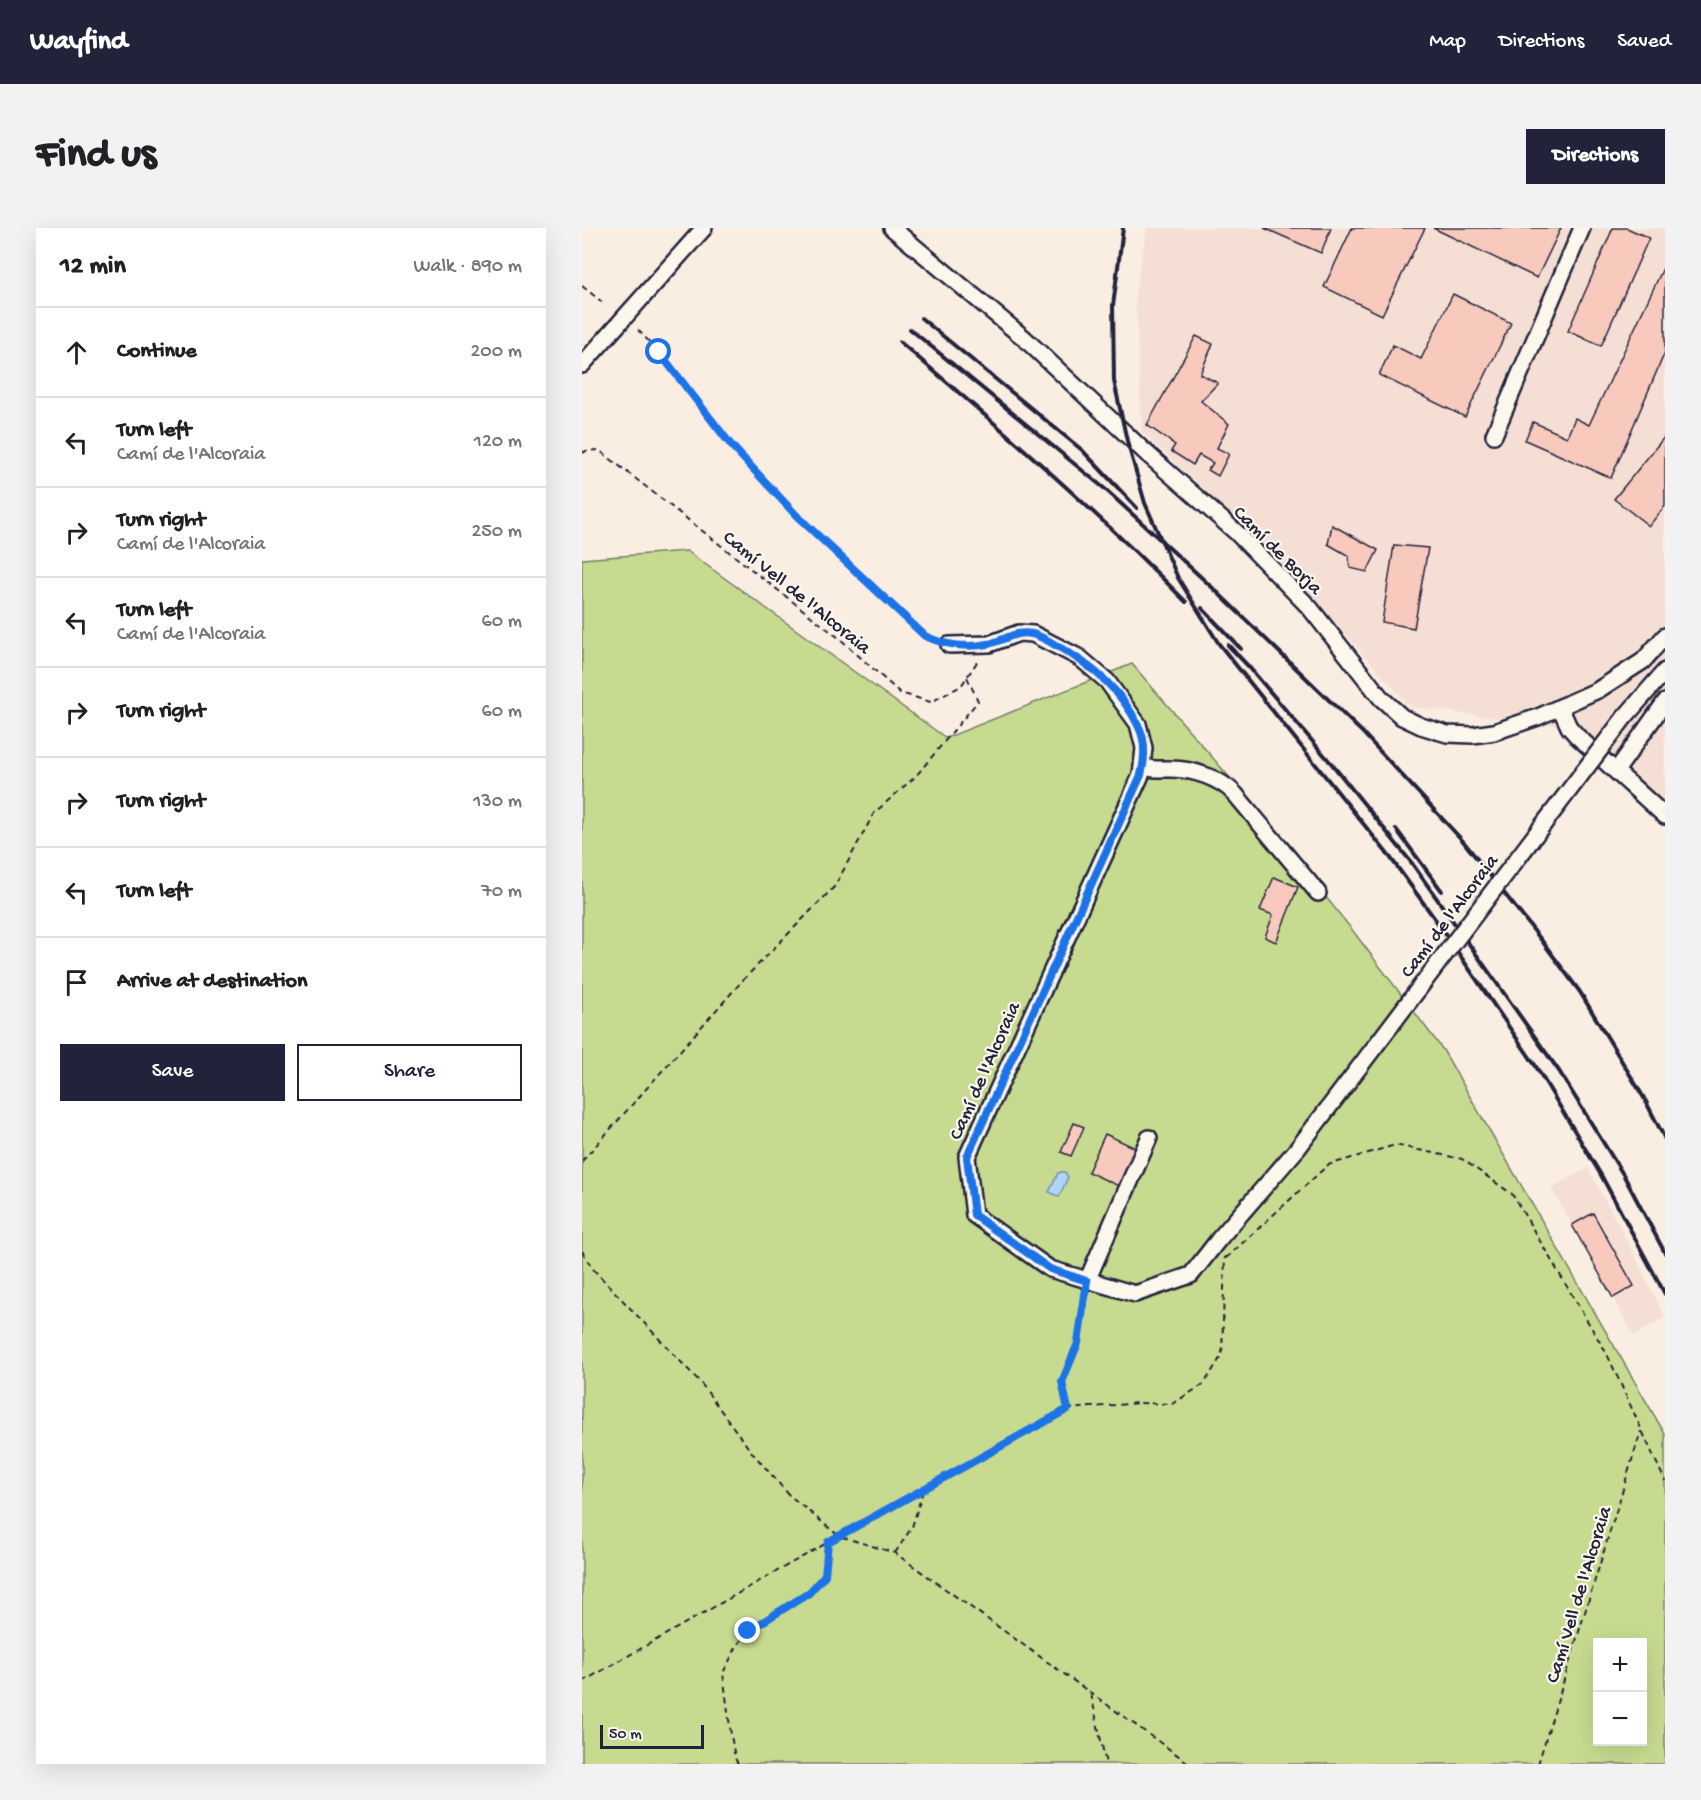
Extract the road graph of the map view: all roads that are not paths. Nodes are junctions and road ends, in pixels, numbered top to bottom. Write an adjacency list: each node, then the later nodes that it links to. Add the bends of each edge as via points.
1 (704, 228): 4 (street)
2 (892, 228): 10 (street, Camí de Borja, via 1024,338 1144,452 1236,532 1310,608 1381,698 1402,717 1447,734 1473,735 1494,732)
3 (1582, 228): 5 (street)
4 (582, 365)
5 (1494, 435)
6 (1665, 636): 10 (street, Camí de Borja, via 1643,661 1598,690)
7 (949, 645): 11 (street, Camí de l'Alcoraia, via 989,644 1019,633 1033,634 1080,658 1107,681 1138,724 1144,748)
8 (1665, 671): 16 (street, Camí de l'Alcoraia, bridge, via 1624,718 1298,1148 1191,1275 1135,1294)
9 (1665, 702): 12 (street)
10 (1560, 707): 12 (street, via 1569,727)
11 (1143, 767): 14 (street, via 1177,769 1224,783); 16 (street, Camí de l'Alcoraia, via 967,1157 974,1215 1050,1269)
12 (1616, 771): 13 (street)
13 (1665, 816)
14 (1318, 893)
15 (1149, 1138): 16 (street)
16 (1087, 1281)

